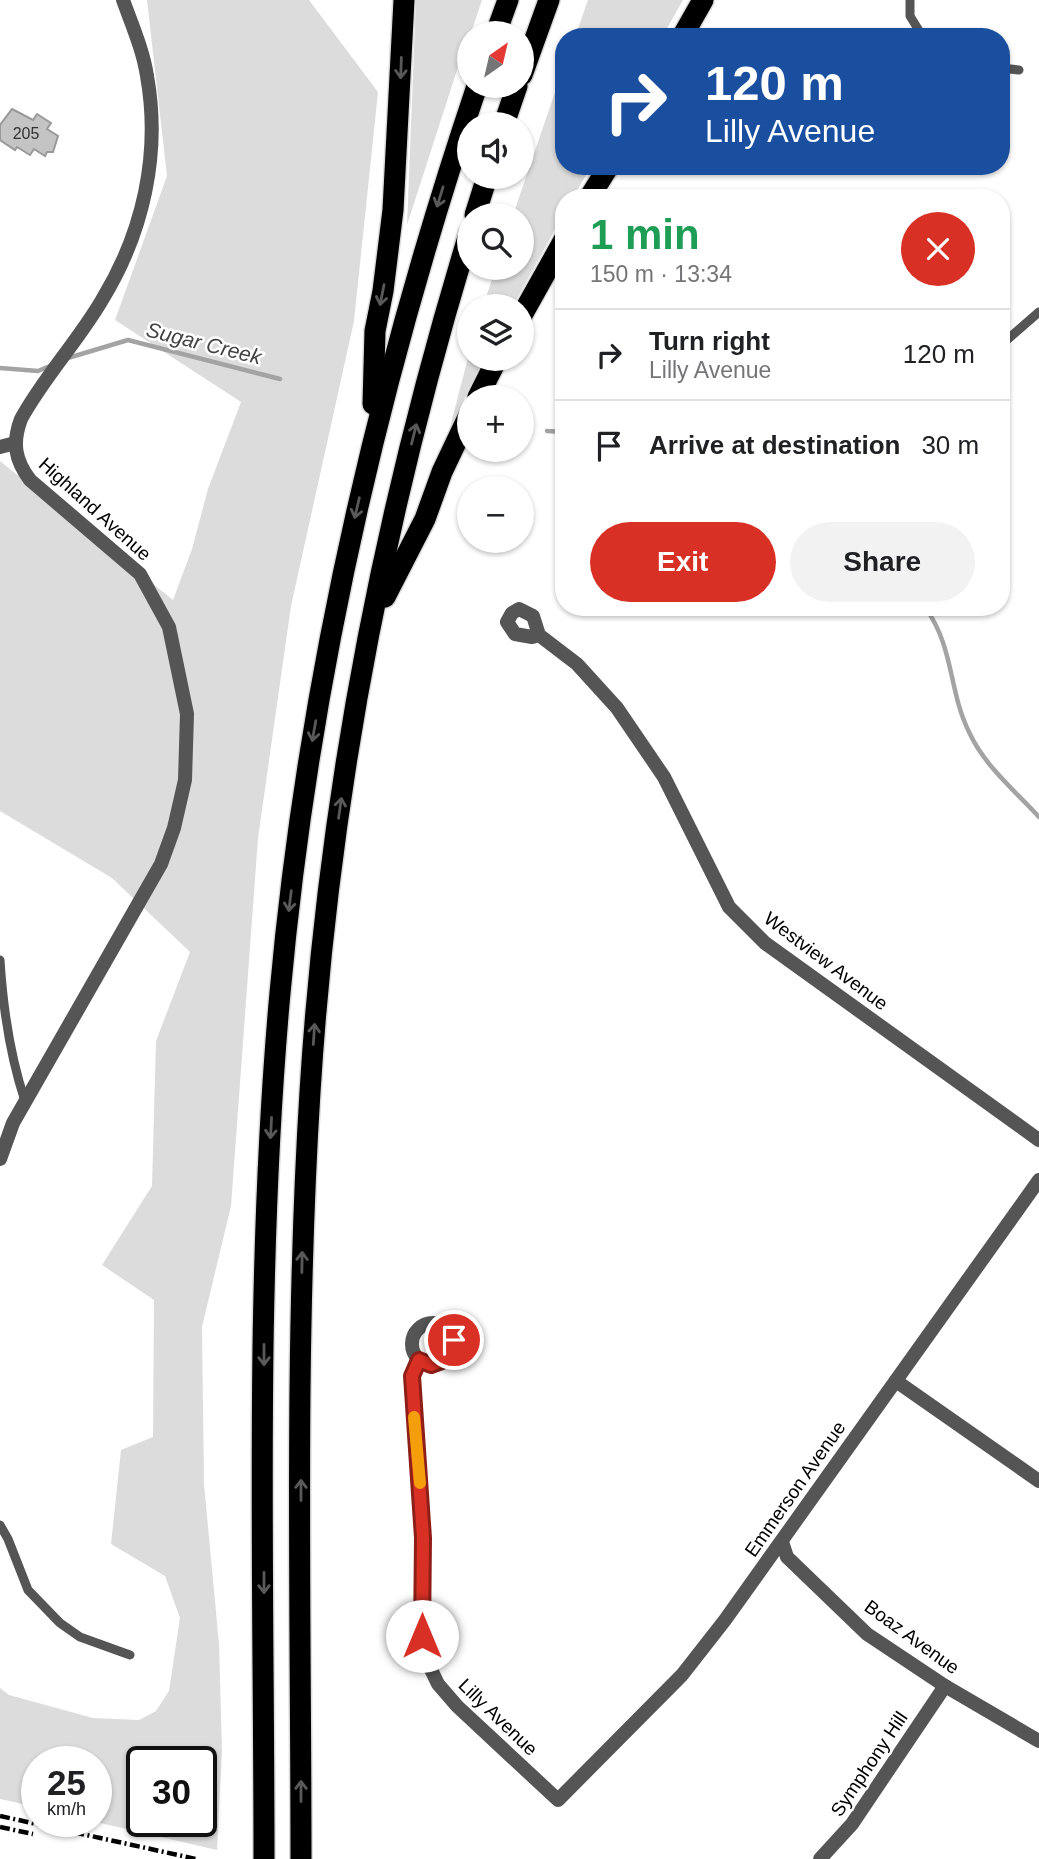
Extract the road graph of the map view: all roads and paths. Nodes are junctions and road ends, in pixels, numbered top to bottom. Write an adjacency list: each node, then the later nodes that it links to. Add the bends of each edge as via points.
1 (123, 0): 21 (street, via 148,76 152,136 137,229 102,301 21,419)
2 (404, 0): 20 (highway, one-way to 20, via 393,210 375,331)
3 (508, 0): 7 (highway)
4 (550, 0): 10 (highway)
5 (703, 0): 8 (highway)
6 (910, 0): 9 (lane, via 910,16)
7 (500, 21)
8 (687, 28)
9 (917, 28)
10 (534, 43)
11 (1010, 68): 12 (lane)
12 (1019, 69)
13 (473, 98): 20 (highway, one-way to 20, via 413,287)
14 (555, 256): 16 (highway)
15 (457, 277): 23 (highway, one-way to 15, via 412,440)
16 (533, 294)
17 (1039, 312): 18 (lane)
18 (1010, 337)
19 (457, 440): 23 (highway, via 425,519)
20 (372, 441): 39 (highway, one-way to 39, via 328,648 298,833 274,1070 264,1324)
21 (15, 443): 22 (street); 26 (street, Highland Avenue, via 18,464 30,480 140,574 169,627 187,714 185,780 161,864)
22 (0, 447)
23 (372, 620): 40 (highway, one-way to 23, via 302,1265 310,1094 333,857)
24 (539, 635): 27 (street, Westview Avenue, via 577,663 617,708 664,777 729,906 765,943)
25 (0, 960): 26 (lane, via 15,1070)
26 (25, 1101): 28 (street, Highland Avenue)
27 (1039, 1140)
28 (0, 1159)
29 (1039, 1180): 31 (street, Emmerson Avenue)
30 (419, 1360): 38 (street, Lilly Avenue, via 412,1376 423,1538 425,1657 438,1684 457,1706)
31 (896, 1381): 32 (street); 34 (street, Emmerson Avenue)
32 (1039, 1481)
33 (0, 1525): 35 (lane, via 28,1590 60,1623 91,1642)
34 (782, 1542): 36 (street, Boaz Avenue, via 787,1557 867,1634); 38 (street, Emmerson Avenue, via 682,1675)
35 (130, 1655)
36 (945, 1686): 37 (street, Boaz Avenue); 41 (street, Symphony Hill, via 852,1824)
37 (1039, 1741)
38 (558, 1800)
39 (264, 1859)
40 (301, 1859)
41 (820, 1859)

